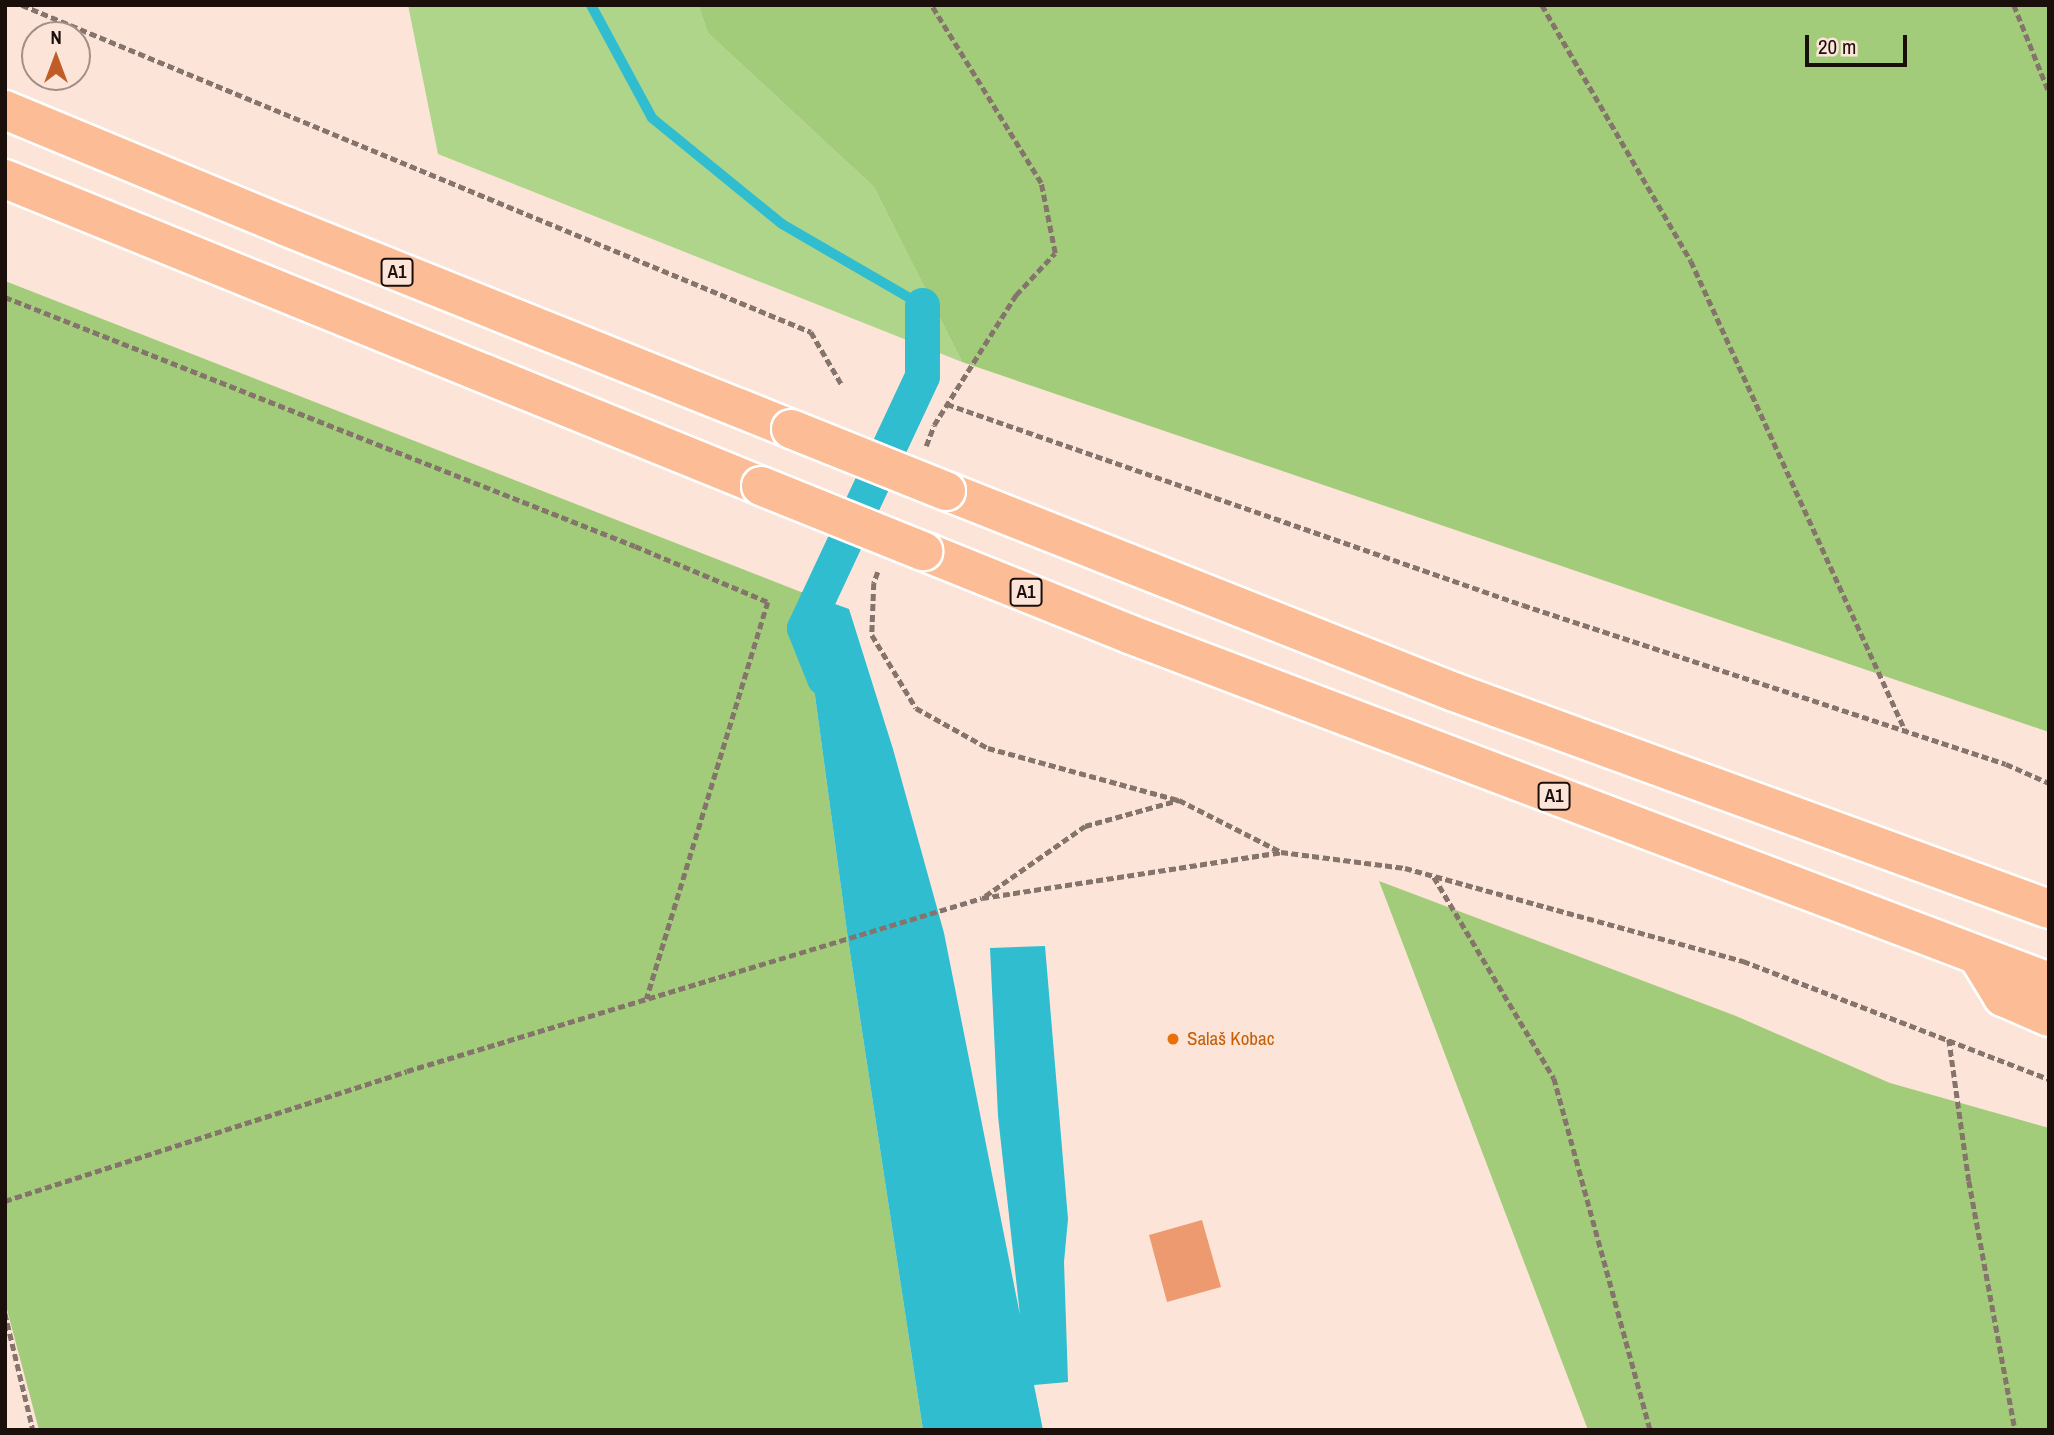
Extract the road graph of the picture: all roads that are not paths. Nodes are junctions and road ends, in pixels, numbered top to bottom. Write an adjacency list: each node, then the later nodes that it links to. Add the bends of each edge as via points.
1 (5, 110): 3 (highway, A1, bridge, via 1454,692)
2 (5, 179): 4 (highway, A1, bridge, via 1129,634)
3 (2049, 909)
4 (1979, 958): 5 (highway, A1); 6 (highway, via 2003,996)
5 (2049, 982)
6 (2049, 1017)

